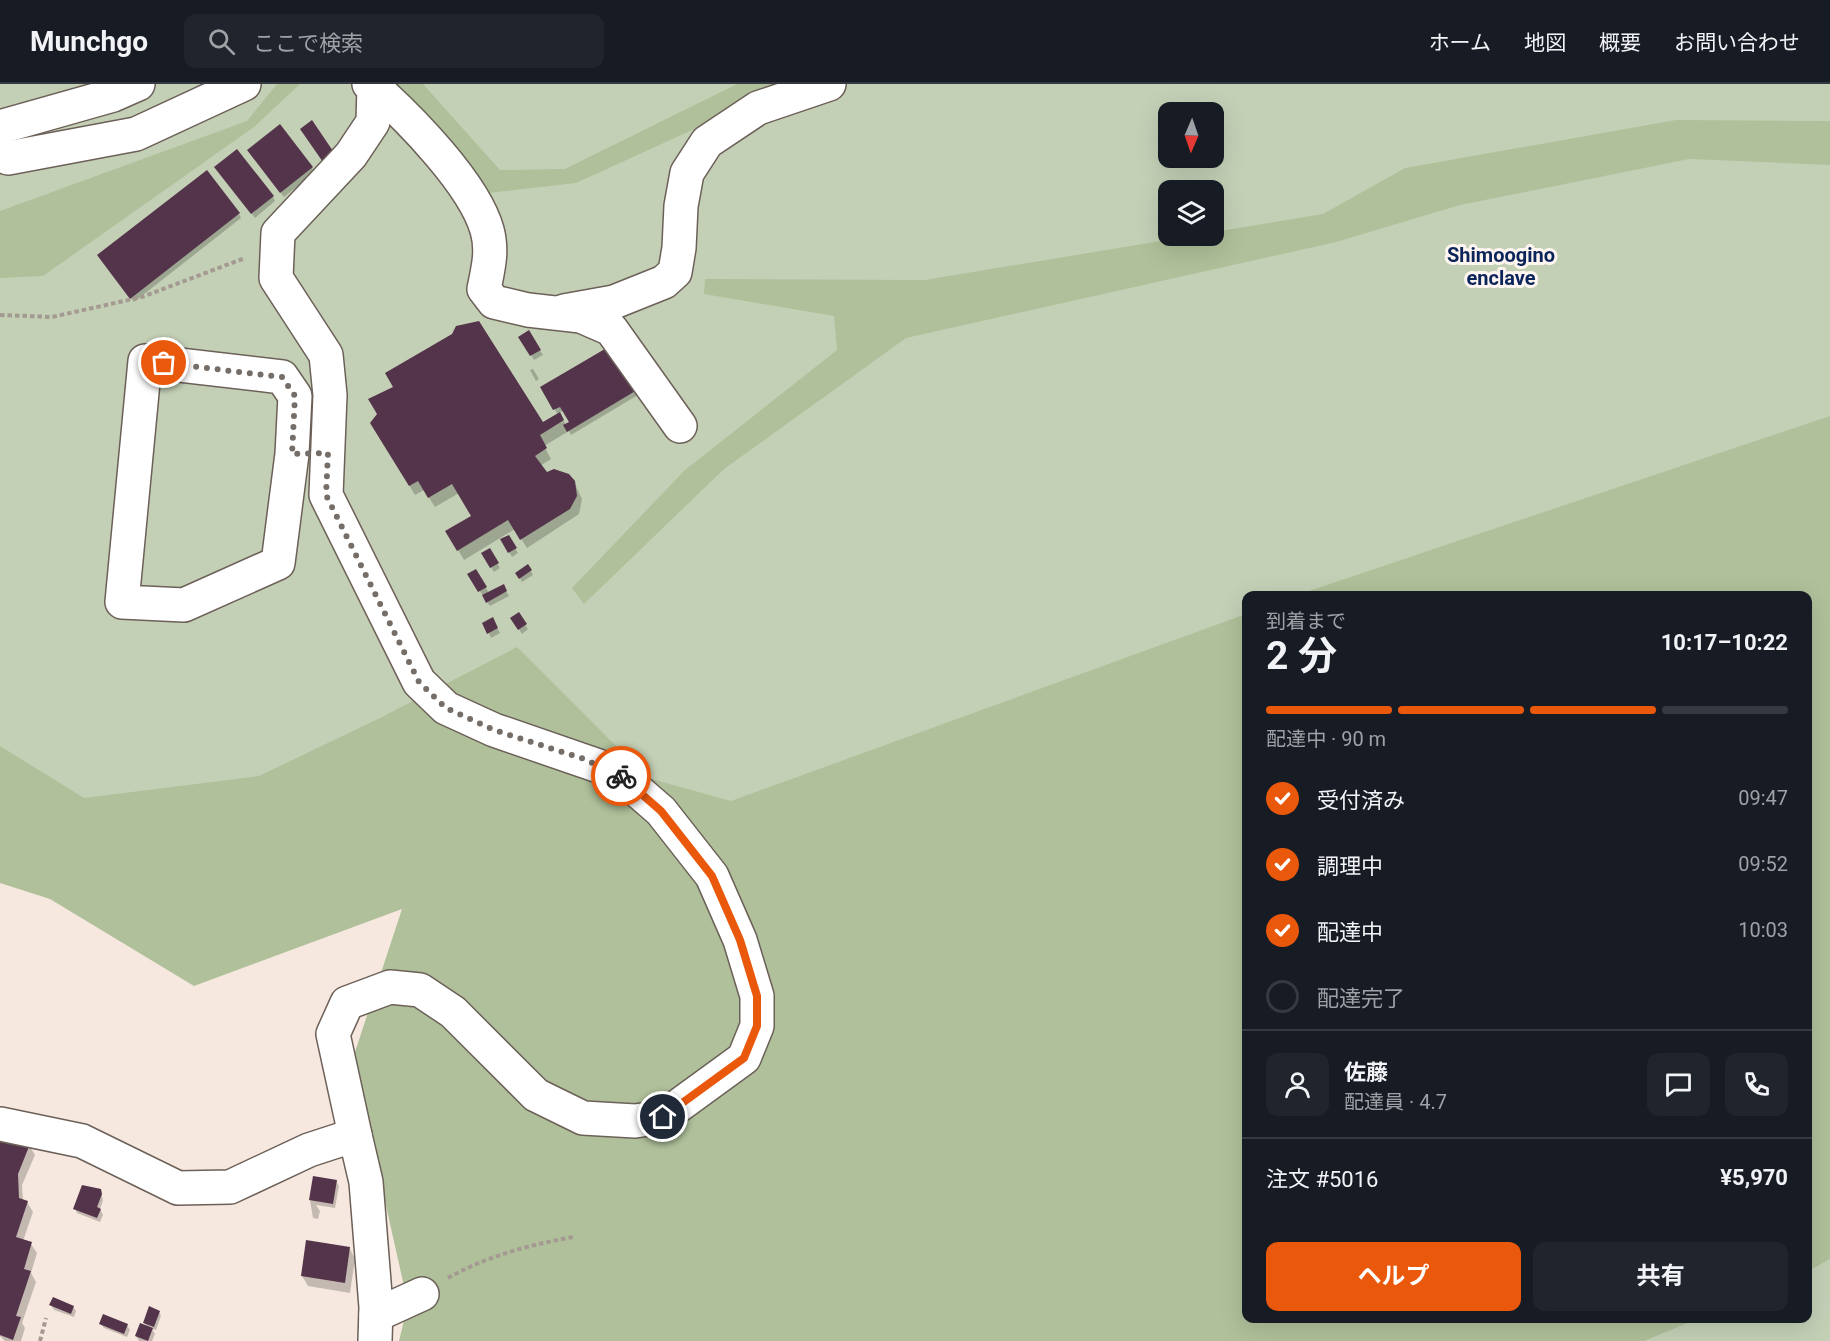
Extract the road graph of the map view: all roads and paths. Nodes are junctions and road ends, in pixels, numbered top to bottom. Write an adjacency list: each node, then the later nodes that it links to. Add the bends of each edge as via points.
1 (138, 84): 5 (street, via 113,95)
2 (244, 84): 6 (street, via 136,134 8,158)
3 (829, 84): 8 (street, via 758,108 707,142 687,173 675,272 664,282 614,302)
4 (372, 85): 7 (street, via 373,122 351,155 278,233); 8 (street, via 408,118 467,191 487,229 491,255 484,289 494,302)
5 (0, 127)
6 (0, 155)
7 (277, 246): 9 (path, via 142,297 52,317); 11 (street, via 276,278 327,355)
8 (553, 313): 10 (street, via 581,316 611,329)
9 (0, 315)
10 (680, 426)
11 (328, 453): 12 (street); 14 (street, via 326,495 419,682 446,708 494,730 616,772 661,811 712,876 740,940 757,996 757,1026 744,1058 663,1117 635,1121 583,1118 536,1095 453,1012 420,990 390,987 347,1003 333,1034)
12 (292, 454): 12 (street, via 279,563 184,605 122,602 145,360 282,377 295,396)
13 (0, 1124): 14 (street, via 82,1142 178,1188 230,1187 309,1150)
14 (355, 1136): 18 (street, via 366,1182)
15 (573, 1237): 16 (path, via 536,1243 474,1263)
16 (422, 1294): 18 (street)
17 (46, 1318): 19 (path)
18 (375, 1328)
19 (40, 1341)

